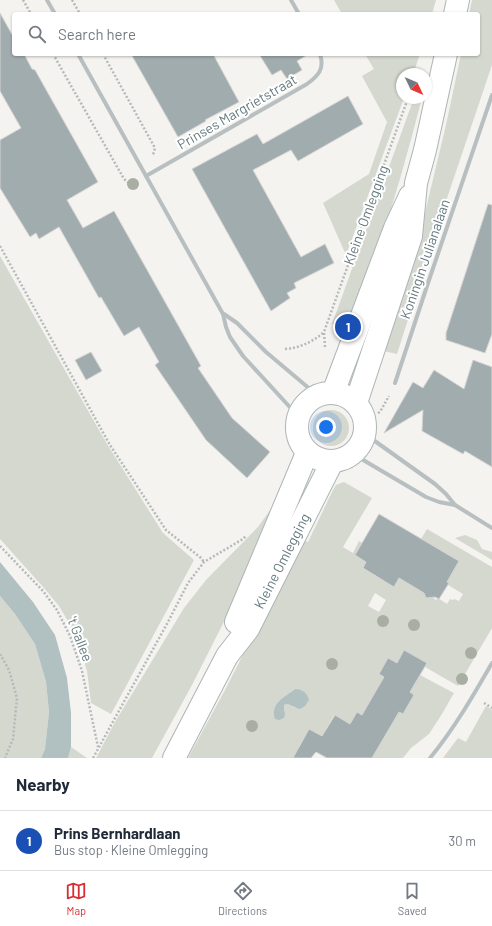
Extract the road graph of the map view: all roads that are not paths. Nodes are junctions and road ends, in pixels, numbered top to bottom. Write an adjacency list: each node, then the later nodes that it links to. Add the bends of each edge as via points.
1 (47, 0): 4 (street)
2 (291, 0): 5 (street)
3 (458, 0): 6 (street)
4 (54, 12)
5 (298, 12)
6 (455, 12)
7 (79, 56): 11 (street)
8 (321, 56): 11 (street, Prinses Margrietstraat, via 323,61 321,69 307,84)
9 (446, 56): 12 (street)
10 (492, 95): 14 (street, Koningin Julianalaan)
11 (146, 176): 13 (street)
12 (416, 184): 15 (street); 17 (street, via 411,236)
13 (223, 314): 15 (street, via 266,352); 16 (street, via 230,337 243,356)
14 (395, 383)
15 (325, 394): 16 (street, via 310,400); 17 (street, via 346,396)
16 (298, 416): 18 (street, via 297,436)
17 (362, 419): 19 (street, via 364,438); 21 (street, via 446,494)
18 (307, 453): 20 (street, via 321,461); 23 (street, Kleine Omlegging, via 235,624)
19 (353, 454): 20 (street, via 343,460); 21 (street, via 426,497)
20 (332, 462): 23 (street, Kleine Omlegging, via 248,629)
21 (455, 506): 22 (street)
22 (492, 528)
23 (227, 656): 25 (street, Kleine Omlegging)
24 (492, 663): 26 (street, via 471,700)
25 (174, 758)
26 (430, 758)

